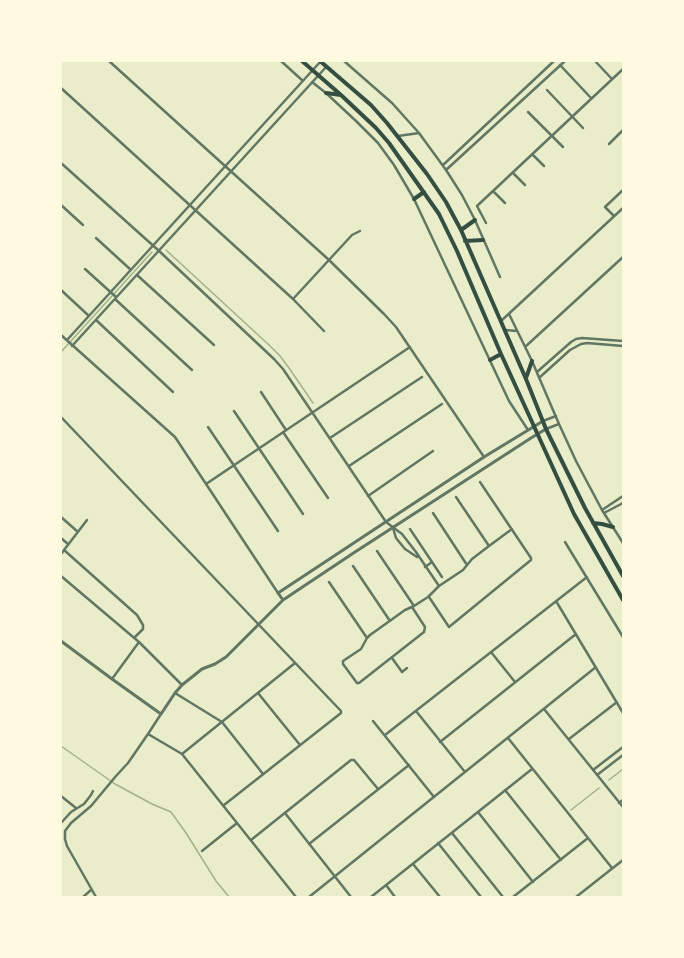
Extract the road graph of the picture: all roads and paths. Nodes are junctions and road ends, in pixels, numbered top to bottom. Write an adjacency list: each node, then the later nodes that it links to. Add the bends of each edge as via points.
1 (109, 61): 37 (street)
2 (281, 61): 15 (street)
3 (302, 61): 12 (main road)
4 (321, 61): 10 (main road); 12 (street)
5 (344, 61): 28 (street, via 392,103)
6 (554, 61): 21 (street)
7 (564, 61): 9 (street)
8 (595, 61): 14 (street)
9 (560, 65): 22 (street); 23 (street)
10 (327, 66): 13 (street); 30 (main road, via 371,106)
11 (623, 69): 14 (street)
12 (312, 70): 13 (main road); 15 (street)
13 (319, 75): 16 (street); 20 (main road)
14 (612, 79): 22 (street)
15 (303, 81): 37 (street)
16 (312, 82): 19 (street); 39 (street)
17 (61, 88): 48 (street)
18 (547, 90): 25 (street)
19 (326, 93): 20 (main road); 45 (street, via 378,143)
20 (341, 95): 44 (main road, via 389,142)
21 (517, 97): 23 (street); 35 (street)
22 (591, 98): 25 (street)
23 (521, 101): 38 (street)
24 (528, 112): 29 (street)
25 (572, 117): 26 (street); 29 (street)
26 (583, 128)
27 (623, 130): 31 (street)
28 (419, 133): 30 (street); 35 (street)
29 (552, 135): 32 (street); 33 (street)
30 (398, 136): 55 (main road, via 431,179)
31 (609, 144)
32 (563, 147)
33 (532, 154): 36 (street); 40 (street)
34 (61, 163): 60 (street)
35 (443, 165): 38 (street)
36 (544, 166)
37 (225, 167): 39 (street); 48 (street)
38 (446, 170): 52 (street)
39 (231, 172): 50 (street); 63 (street)
40 (513, 173): 41 (street); 43 (street)
41 (525, 185)
42 (623, 190): 51 (street, via 605,207)
43 (493, 191): 46 (street); 53 (street, via 477,206)
44 (424, 192): 45 (main road); 86 (main road, via 439,214 457,251)
45 (414, 199): 87 (street)
46 (505, 203)
47 (61, 205): 54 (street)
48 (190, 205): 50 (street); 60 (street)
49 (623, 208): 51 (street)
50 (196, 210): 61 (street); 71 (street)
51 (614, 216): 72 (street)
52 (475, 220): 55 (main road); 58 (street)
53 (486, 223)
54 (83, 225)
55 (461, 230): 59 (main road)
56 (360, 231): 63 (street)
57 (96, 238): 65 (street)
58 (483, 240): 59 (main road); 67 (street)
59 (465, 241): 75 (main road)
60 (153, 246): 61 (street); 65 (street)
61 (158, 250): 66 (street); 98 (street, via 274,358)
62 (623, 257): 85 (street)
63 (329, 260): 71 (street); 84 (street, via 384,314)
64 (85, 269): 69 (street)
65 (131, 270): 69 (street)
66 (137, 275): 70 (street); 82 (street)
67 (500, 277)
68 (61, 290): 73 (street)
69 (112, 293): 70 (street); 73 (street)
70 (116, 298): 74 (street); 89 (street)
71 (293, 299): 77 (street)
72 (509, 314): 75 (street); 78 (street)
73 (89, 316): 81 (street)
74 (96, 320): 81 (street); 94 (street)
75 (501, 321): 76 (main road)
76 (505, 330): 78 (street); 93 (main road)
77 (324, 331)
78 (518, 331): 85 (street)
79 (61, 335): 81 (street)
80 (623, 341): 90 (street, via 576,339)
81 (70, 343): 117 (street, via 175,437)
82 (214, 346)
83 (623, 346): 92 (street, via 581,344 570,350)
84 (410, 347): 98 (street); 112 (street)
85 (525, 347): 88 (street)
86 (501, 354): 87 (main road); 103 (main road)
87 (490, 360): 106 (street, via 509,401)
88 (532, 361): 90 (street); 93 (main road)
89 (192, 370)
90 (537, 372): 92 (street)
91 (422, 377): 109 (street)
92 (539, 378): 99 (street)
93 (526, 379): 101 (main road)
94 (173, 392)
95 (261, 392): 107 (street)
96 (442, 404): 115 (street)
97 (234, 411): 110 (street)
98 (313, 412): 107 (street); 109 (street)
99 (556, 416): 101 (street); 102 (street)
100 (61, 417): 163 (street)
101 (543, 421): 103 (street); 105 (main road)
102 (559, 424): 105 (street); 123 (street)
103 (533, 427): 106 (street); 108 (main road)
104 (208, 428): 113 (street)
105 (546, 429): 108 (street); 130 (main road)
106 (528, 430): 112 (street)
107 (285, 431): 110 (street); 121 (street)
108 (536, 434): 114 (street); 160 (main road, via 574,514)
109 (330, 438): 115 (street)
110 (259, 448): 113 (street); 126 (street)
111 (433, 451): 118 (street)
112 (484, 457): 114 (street); 129 (street)
113 (233, 465): 117 (street); 135 (street)
114 (489, 465): 131 (street)
115 (348, 466): 118 (street)
116 (480, 482): 133 (street)
117 (206, 484): 156 (street)
118 (368, 496): 129 (street)
119 (623, 496): 123 (street)
120 (456, 497): 141 (street)
121 (328, 498)
122 (623, 503): 125 (street)
123 (602, 510): 125 (street)
124 (433, 513): 147 (street)
125 (604, 513): 132 (street)
126 (303, 514)
127 (61, 517): 136 (street)
128 (87, 520): 136 (street)
129 (386, 522): 131 (street); 156 (street)
130 (593, 523): 132 (main road); 151 (main road)
131 (393, 527): 145 (street, via 402,534); 145 (street, via 396,538); 158 (street)
132 (613, 527): 139 (street)
133 (512, 529): 141 (street); 157 (street, via 531,560 450,626)
134 (410, 530): 146 (street)
135 (278, 531)
136 (78, 532): 140 (street)
137 (61, 538): 140 (street)
138 (565, 542): 153 (street)
139 (623, 543)
140 (68, 544): 142 (street)
141 (489, 546): 147 (street)
142 (64, 550): 144 (street); 166 (street, via 137,615 143,629)
143 (377, 551): 161 (street)
144 (61, 554)
145 (419, 558): 149 (street)
146 (432, 562): 149 (street); 152 (street)
147 (467, 565): 155 (street)
148 (353, 566): 162 (street)
149 (425, 567): 155 (street)
150 (61, 576): 166 (street)
151 (623, 576)
152 (442, 577)
153 (587, 577): 159 (street); 165 (street)
154 (329, 582): 167 (street)
155 (439, 586): 157 (street)
156 (278, 593): 158 (street)
157 (428, 597): 161 (street)
158 (283, 600): 163 (street)
159 (556, 600): 164 (street); 170 (street)
160 (623, 600)
161 (413, 606): 162 (street); 171 (street, via 425,627 424,632)
162 (390, 621): 167 (street)
163 (259, 624): 172 (street); 177 (street, via 226,657 202,669)
164 (576, 634): 173 (street); 176 (street)
165 (623, 637)
166 (134, 638): 169 (street)
167 (367, 638): 171 (street, via 360,649 343,661 358,683)
168 (61, 641): 175 (street)
169 (139, 642): 175 (street); 177 (street)
170 (491, 652): 176 (street); 182 (street)
171 (392, 658): 174 (street, via 402,672)
172 (296, 663): 179 (street); 192 (street, via 341,712)
173 (596, 667): 180 (street); 181 (street)
174 (407, 668)
175 (112, 679): 184 (street)
176 (515, 682): 191 (street)
177 (182, 685): 178 (street)
178 (175, 693): 184 (street); 186 (street)
179 (258, 693): 186 (street); 192 (street)
180 (617, 702): 183 (street); 190 (street)
181 (544, 709): 189 (street); 190 (street)
182 (416, 711): 188 (street); 191 (street)
183 (623, 713)
184 (161, 714): 187 (street)
185 (373, 721): 188 (street)
186 (222, 722): 194 (street); 200 (street)
187 (148, 734): 194 (street); 217 (street, via 128,763 92,806)
188 (384, 735): 196 (street)
189 (508, 738): 197 (street); 199 (street)
190 (568, 739): 198 (street)
191 (440, 742): 199 (street)
192 (300, 745): 200 (street)
193 (623, 747): 198 (street)
194 (182, 754): 209 (street)
195 (623, 755): 201 (street)
196 (409, 765): 202 (street); 206 (street)
197 (532, 769): 203 (street); 219 (street)
198 (593, 770): 201 (street)
199 (465, 772): 206 (street)
200 (263, 774): 209 (street)
201 (597, 775): 208 (street)
202 (378, 790): 213 (street, via 354,760 351,760); 222 (street)
203 (505, 790): 212 (street); 224 (street)
204 (93, 791): 211 (street, via 84,804)
205 (61, 796): 211 (street)
206 (434, 797): 228 (street)
207 (623, 800): 208 (street)
208 (619, 803): 210 (street)
209 (224, 805): 215 (street)
210 (623, 807)
211 (76, 808): 214 (street)
212 (478, 812): 218 (street); 229 (street)
213 (285, 813): 220 (street); 222 (street)
214 (61, 823)
215 (238, 823): 220 (street); 223 (street)
216 (61, 828): 217 (street)
217 (65, 831): 231 (street, via 68,846)
218 (452, 833): 221 (street); 241 (street)
219 (588, 838): 224 (street); 227 (street)
220 (251, 840): 234 (street)
221 (438, 843): 226 (street); 240 (street)
222 (309, 844): 228 (street)
223 (202, 851)
224 (561, 860): 229 (street)
225 (623, 860): 227 (street)
226 (413, 864): 230 (street); 239 (street)
227 (612, 868): 243 (street)
228 (335, 876): 235 (street); 236 (street)
229 (533, 882): 242 (street)
230 (386, 886): 237 (street); 238 (street)
231 (91, 890): 232 (street); 233 (street)
232 (83, 897)
233 (96, 897)
234 (296, 897)
235 (309, 897)
236 (351, 897)
237 (371, 897)
238 (395, 897)
239 (440, 897)
240 (482, 897)
241 (503, 897)
242 (513, 897)
243 (576, 897)

